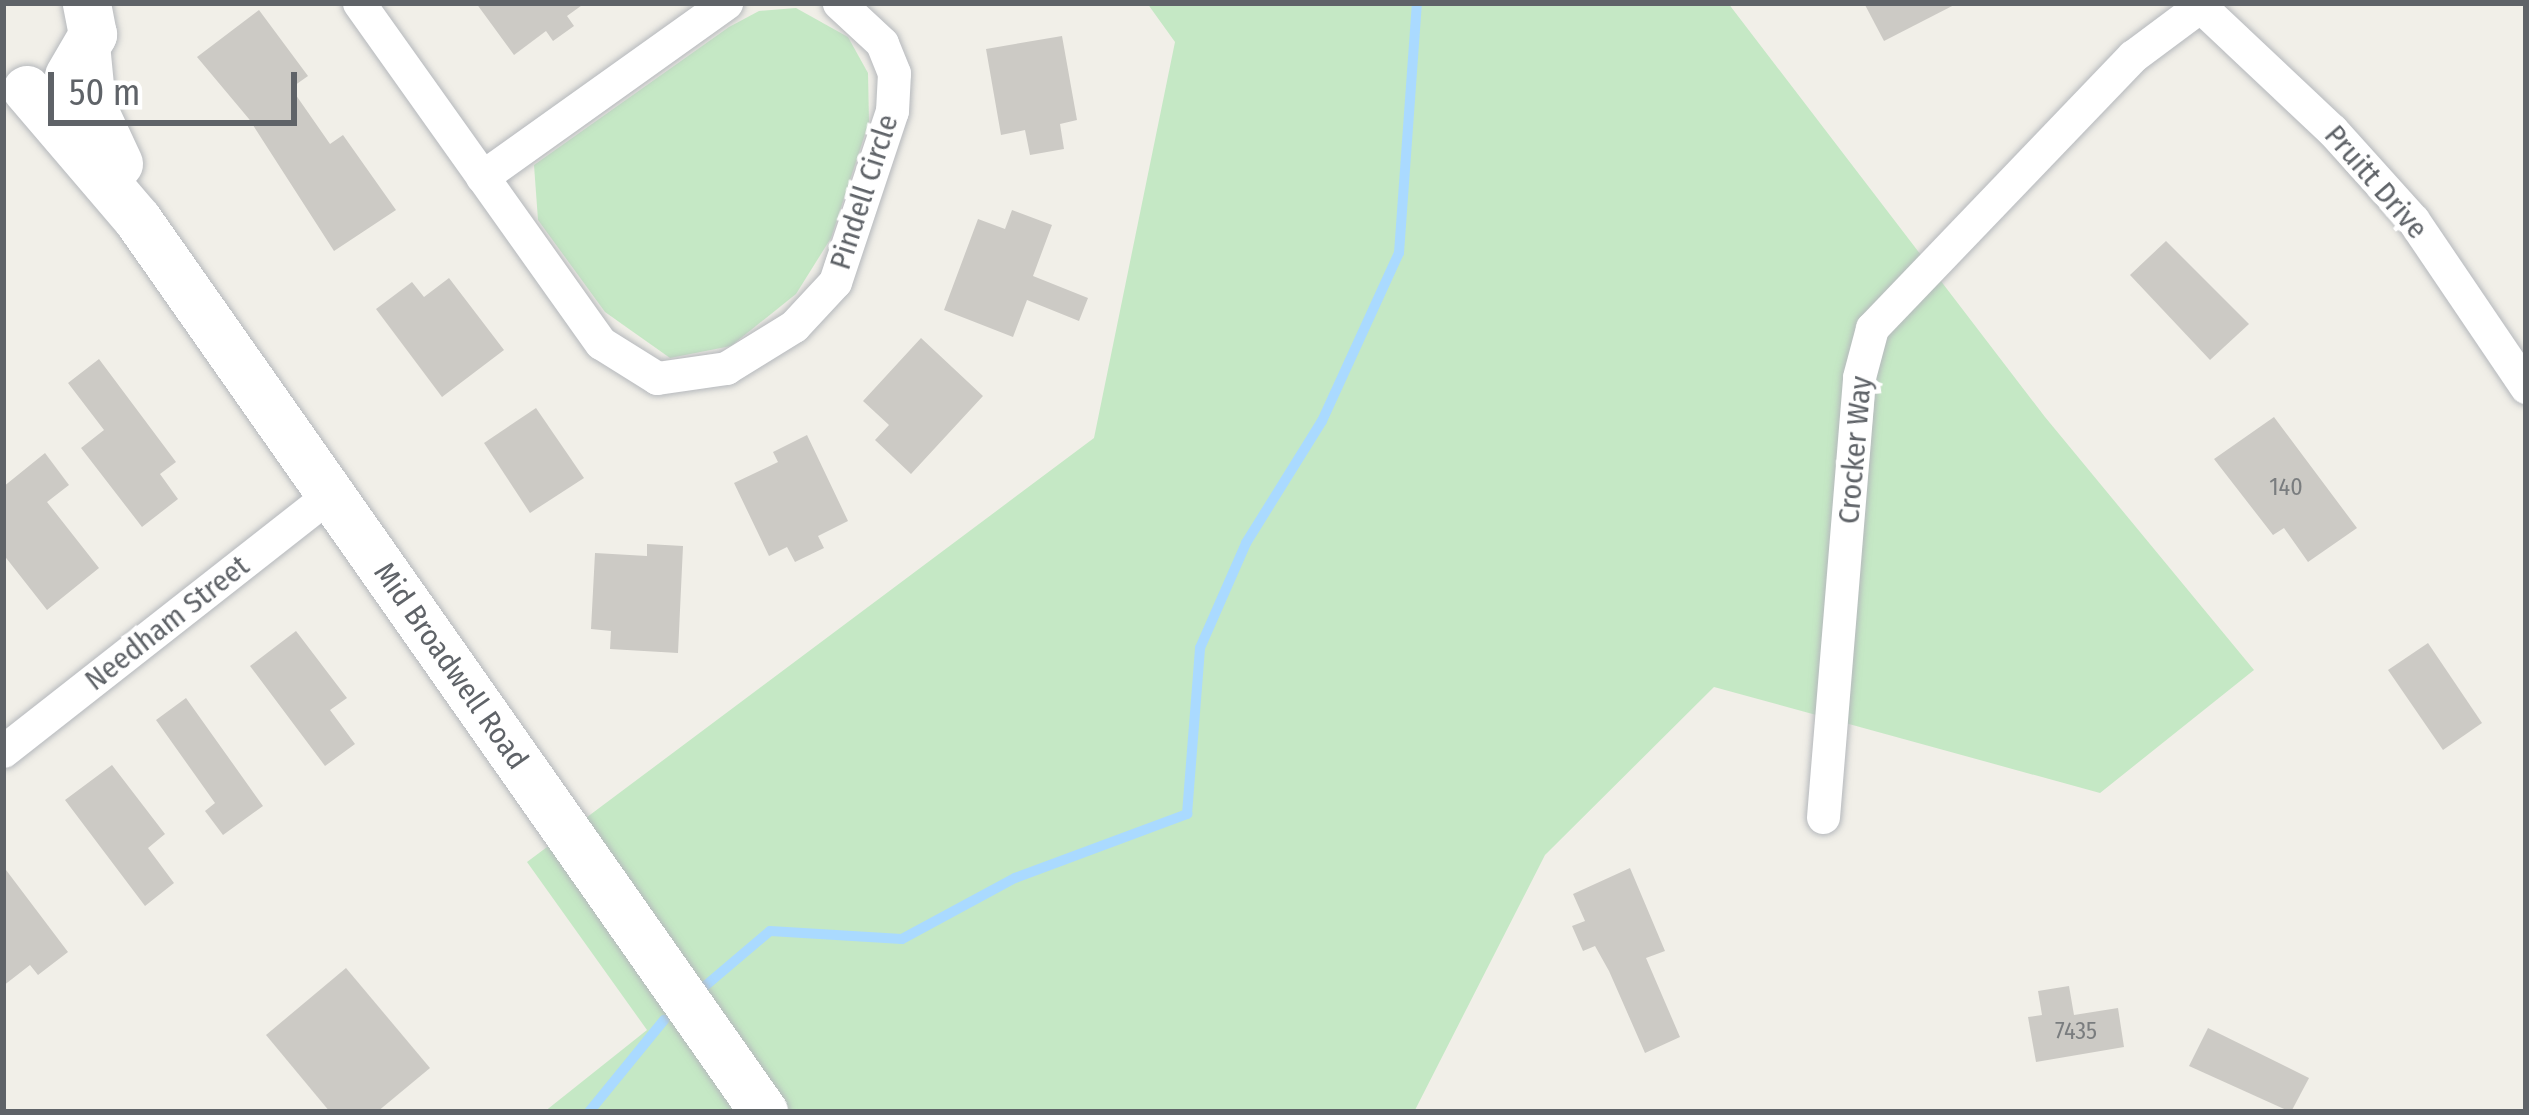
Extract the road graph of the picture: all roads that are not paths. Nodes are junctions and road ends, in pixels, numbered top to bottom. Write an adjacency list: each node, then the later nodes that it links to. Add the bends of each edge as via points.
1 (359, 3): 7 (street, Pindell Circle)
2 (726, 3): 7 (street)
3 (838, 3): 7 (street, Pindell Circle, via 882,43 894,73 892,110 855,242 835,282 794,326 727,368 657,378 601,343)
4 (2198, 5): 9 (street, Pruitt Drive, via 2332,130 2413,220); 12 (street, Crocker Way, via 2133,56 1872,328 1859,376)
5 (93, 21): 6 (street, via 58,84); 8 (street, Mid Broadwell Road, via 92,106)
6 (15, 87): 8 (street, Mid Broadwell Road)
7 (482, 177)
8 (138, 220): 10 (street, Mid Broadwell Road)
9 (2526, 386)
10 (332, 494): 11 (street, Needham Street); 13 (street, Mid Broadwell Road)
11 (3, 751)
12 (1823, 817)
13 (764, 1112)

